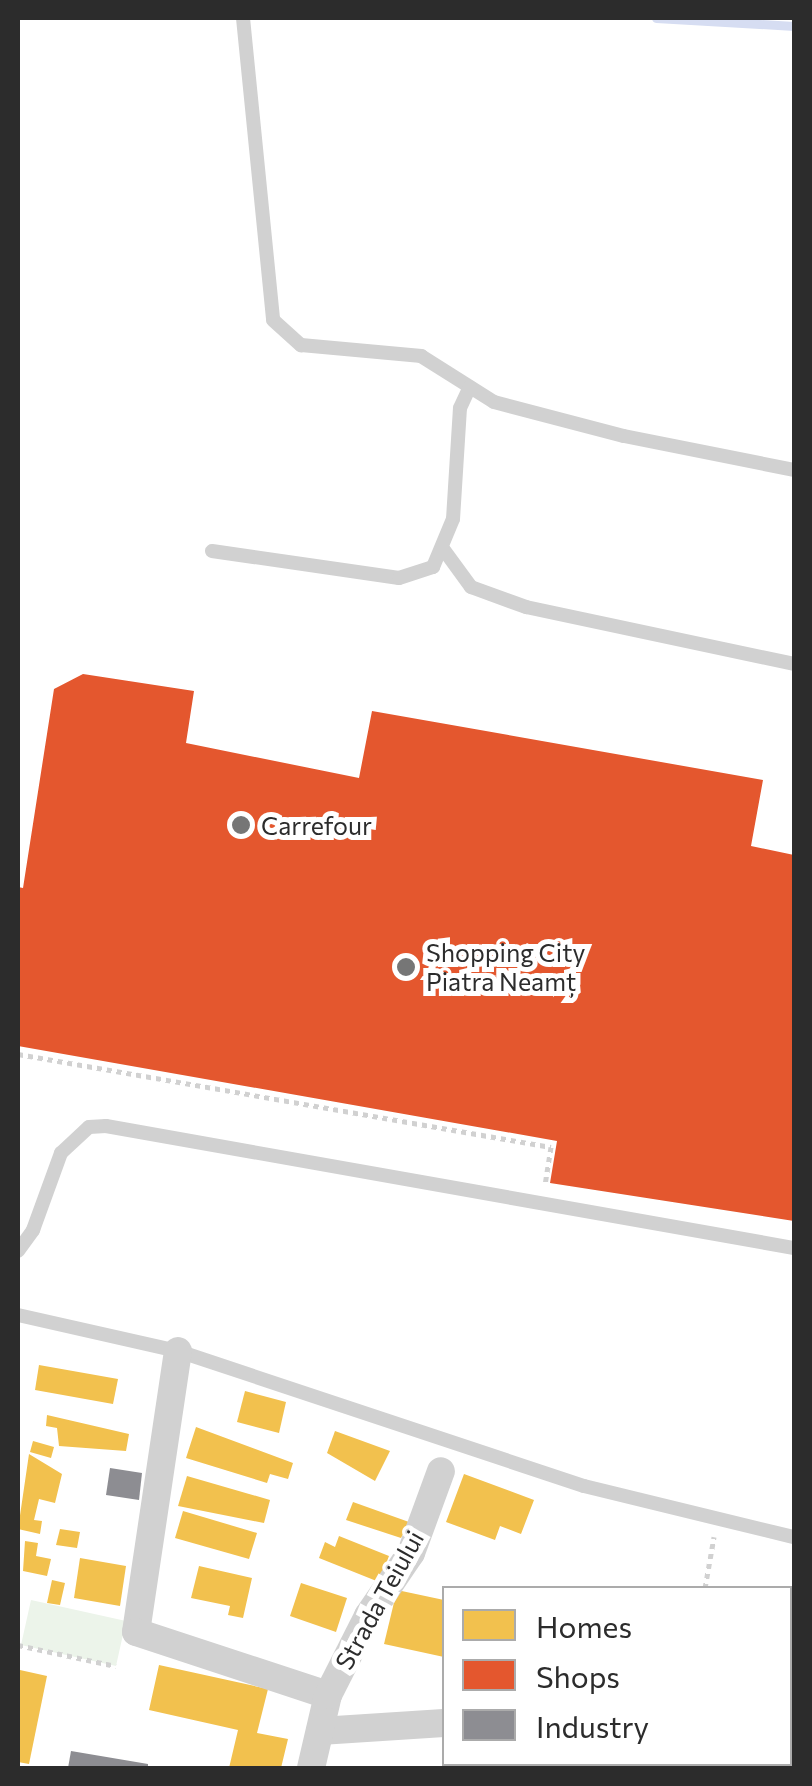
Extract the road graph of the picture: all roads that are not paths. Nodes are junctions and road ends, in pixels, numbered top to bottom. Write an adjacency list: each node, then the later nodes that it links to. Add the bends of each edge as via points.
1 (243, 18): 2 (lane, via 273,320 301,345 421,356)
2 (470, 387): 3 (lane, via 494,402 624,436); 4 (lane, via 460,408 453,519)
3 (794, 470)
4 (444, 550): 5 (lane, via 433,567 399,578); 6 (lane, via 471,588 526,606)
5 (212, 551)
6 (794, 664)
7 (794, 1248): 8 (lane, via 106,1126 90,1127 61,1153 33,1230)
8 (18, 1251)
9 (18, 1314): 10 (lane)
10 (178, 1351): 12 (lane, via 520,1466 717,1523); 13 (street, via 136,1632)
11 (441, 1471): 13 (street, Strada Teiului, via 411,1553 368,1616)
12 (794, 1537)
13 (328, 1694): 15 (street, Strada Teiului)
14 (442, 1723): 15 (street)
15 (320, 1731): 16 (street, Strada Teiului)
16 (311, 1768)

